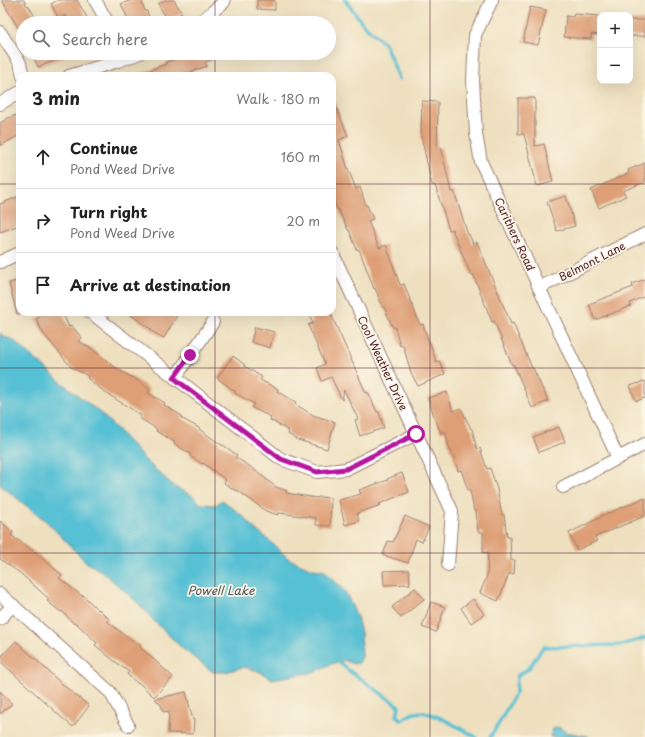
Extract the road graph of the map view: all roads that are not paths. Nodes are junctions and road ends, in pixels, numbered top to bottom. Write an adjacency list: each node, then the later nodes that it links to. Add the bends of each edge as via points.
1 (95, 0): 4 (street)
2 (224, 0): 5 (street)
3 (492, 0): 18 (street, Carithers Road, via 475,35 473,80 476,134 481,162)
4 (104, 16)
5 (207, 16)
6 (0, 32): 7 (street)
7 (16, 57)
8 (18, 60): 10 (street)
9 (109, 60): 11 (street)
10 (22, 72)
11 (79, 72)
12 (16, 94): 13 (street)
13 (0, 104)
14 (645, 234): 18 (street, Belmont Lane)
15 (16, 255): 17 (street)
16 (336, 261): 22 (street, Cool Weather Drive)
17 (0, 262)
18 (539, 288): 24 (street, Carithers Road)
19 (94, 316): 21 (street)
20 (213, 322): 21 (street)
21 (174, 378): 22 (street, via 281,459 317,472 346,469)
22 (416, 434): 26 (street, Cool Weather Drive, via 452,511)
23 (645, 444): 24 (street)
24 (618, 458): 25 (street)
25 (563, 487)
26 (448, 565)
27 (0, 594): 28 (street)
28 (13, 605): 29 (street); 30 (street, via 110,692)
29 (0, 619)
30 (128, 725)

